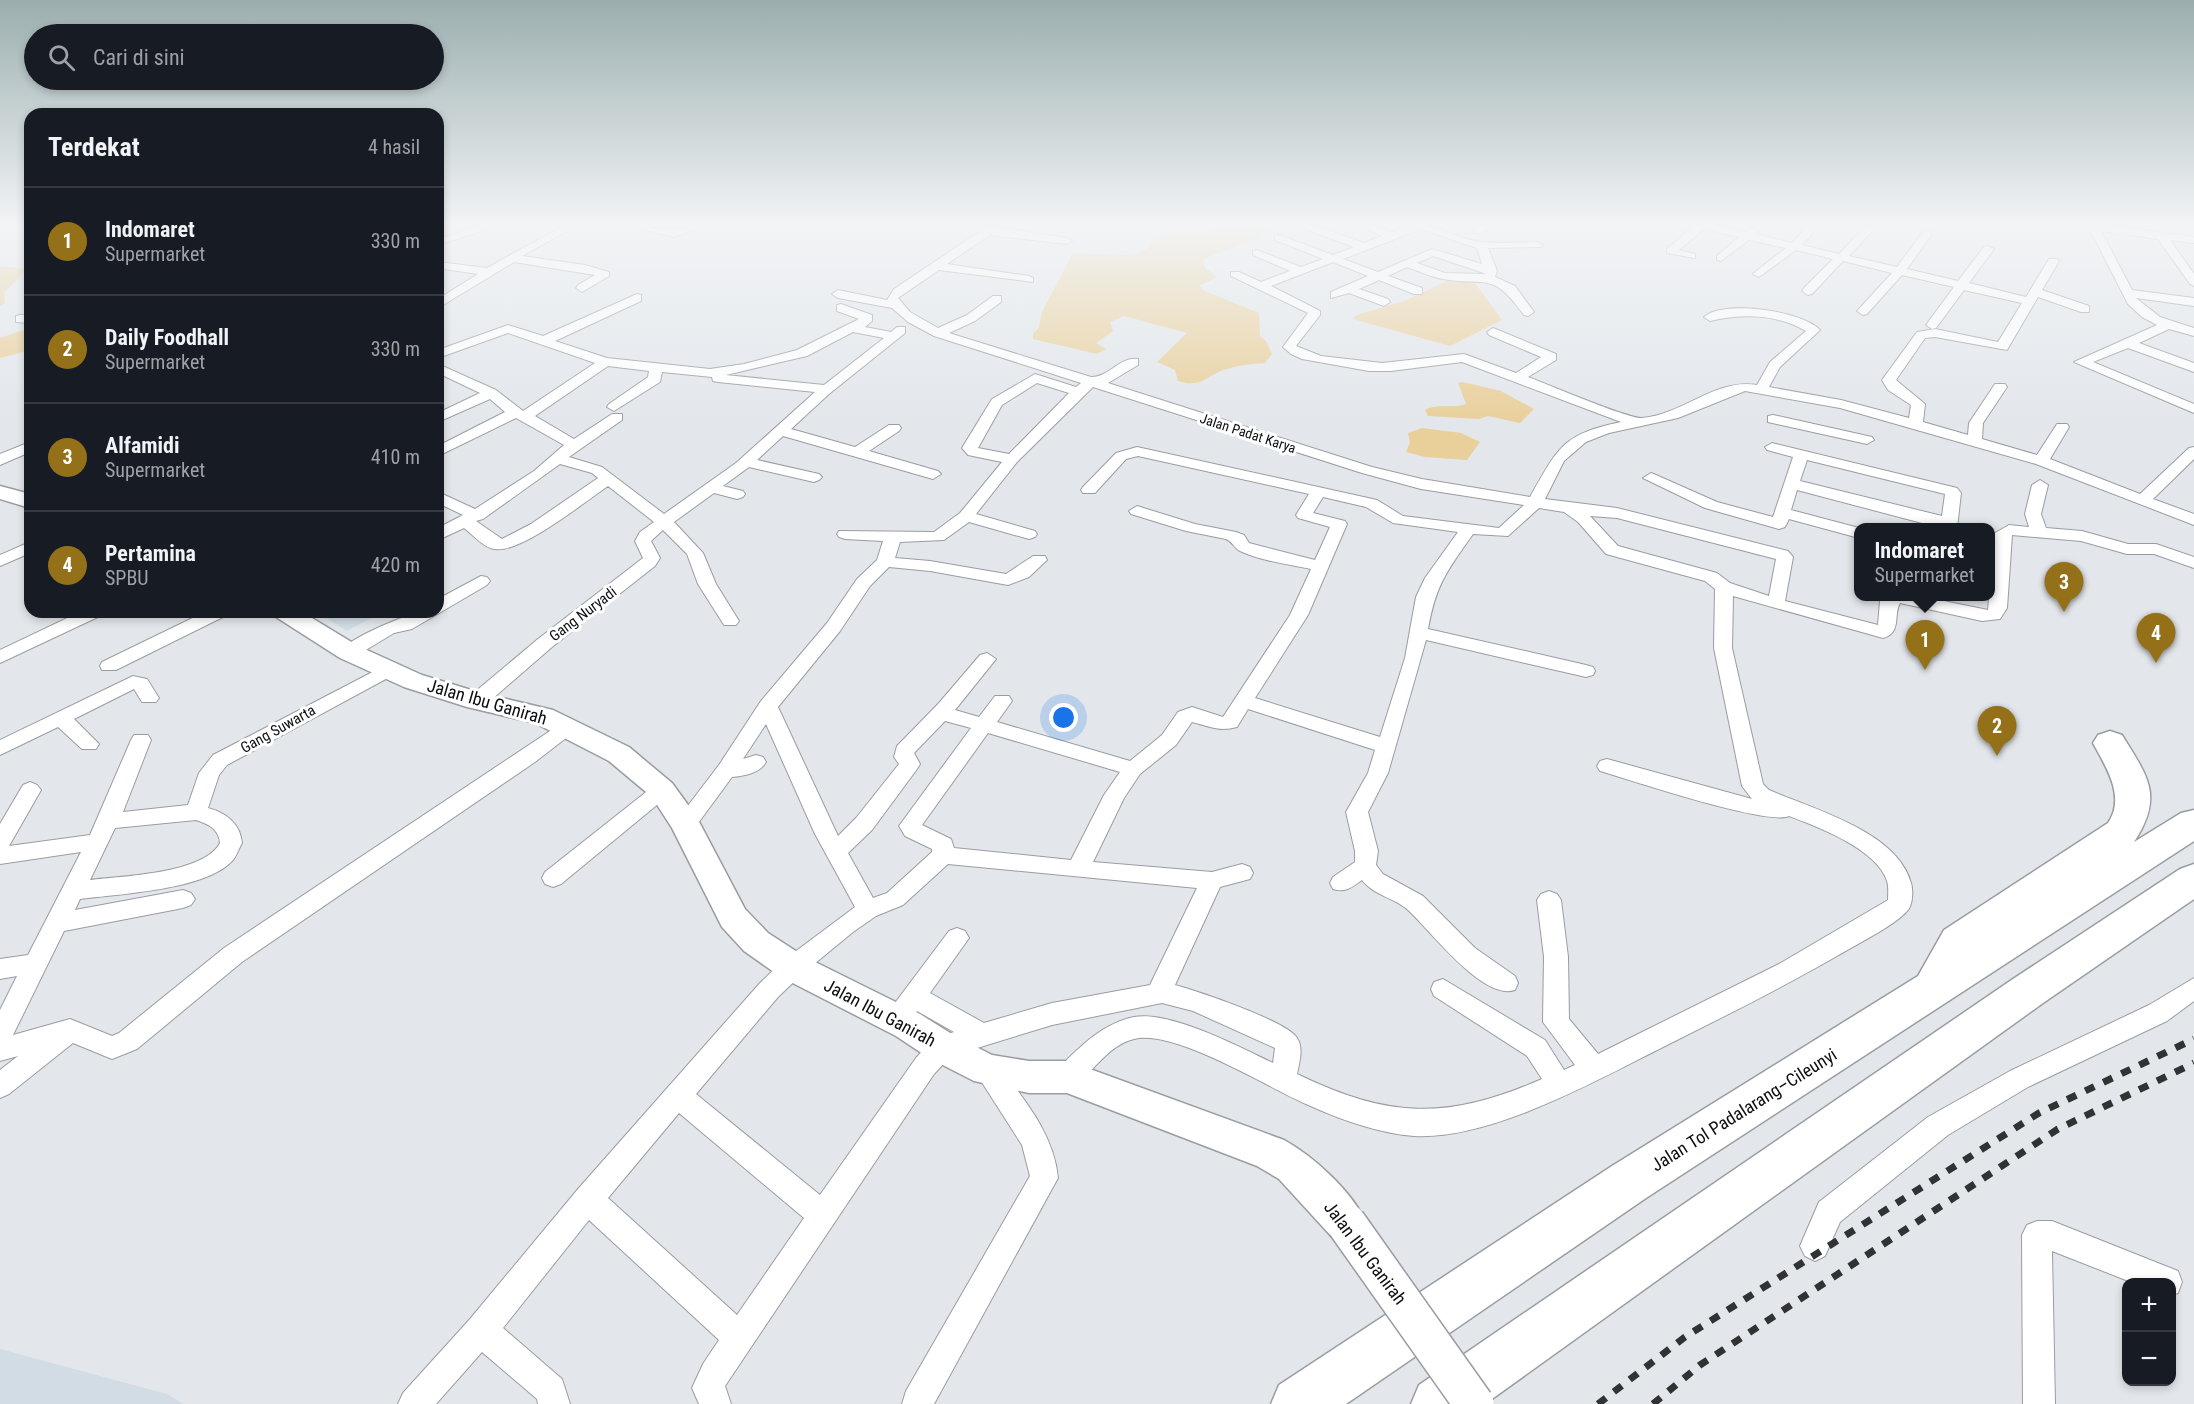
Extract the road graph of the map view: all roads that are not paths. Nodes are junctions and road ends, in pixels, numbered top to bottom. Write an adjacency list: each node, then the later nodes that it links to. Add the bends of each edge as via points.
1 (458, 292): 17 (street)
2 (899, 292): 20 (street, via 892,298)
3 (1273, 292): 46 (street, via 1314,311 1289,346 1302,356 1382,368 1439,358 1464,358)
4 (1343, 292): 13 (street)
5 (1355, 292): 18 (street)
6 (1513, 292): 24 (street)
7 (1881, 292): 23 (street)
8 (1959, 292): 29 (street)
9 (1998, 292): 14 (street)
10 (2035, 292): 14 (street)
11 (2127, 292): 19 (street); 30 (street, via 2134,306)
12 (838, 294): 20 (street)
13 (1335, 295)
14 (2032, 297): 22 (street); 61 (street, via 2002,347 1935,333 1921,335 1889,380 1917,404)
15 (637, 298): 36 (street)
16 (997, 299): 26 (street)
17 (444, 300)
18 (1384, 302)
19 (2194, 302)
20 (895, 305): 27 (street, Jalan Padat Karya)
21 (841, 308): 31 (street, via 868,318)
22 (2085, 309)
23 (1863, 311)
24 (1528, 312)
25 (1710, 317): 49 (street, via 1731,311 1753,312 1814,330 1775,365)
26 (971, 318): 28 (street); 34 (street)
27 (913, 321): 34 (street, Jalan Padat Karya); 35 (street)
28 (991, 323)
29 (1932, 325)
30 (2168, 326): 33 (street); 37 (street)
31 (855, 328): 35 (street); 44 (street, via 802,353)
32 (1493, 332): 46 (street, via 1551,357)
33 (2194, 332)
34 (938, 333): 45 (street, Jalan Padat Karya)
35 (894, 336): 50 (street)
36 (541, 342): 38 (street, via 508,329); 39 (street)
37 (2128, 343): 42 (street); 55 (street, via 2081,362)
38 (444, 352)
39 (605, 362): 41 (street); 53 (street)
40 (1133, 362): 47 (street)
41 (653, 366): 44 (street); 67 (street, via 657,374 654,379)
42 (2194, 368)
43 (444, 371): 52 (street)
44 (710, 373): 50 (street, via 718,378 752,383)
45 (1042, 373): 47 (street, Jalan Padat Karya); 51 (street); 75 (street, via 997,402 969,445 973,452)
46 (1519, 377): 60 (street)
47 (1096, 382): 51 (street); 93 (street, Jalan Padat Karya, via 1367,470 1421,484)
48 (2000, 387): 66 (street, via 1976,423)
49 (1762, 388): 56 (street); 60 (street, via 1738,388 1672,416)
50 (826, 389): 64 (street)
51 (1078, 392): 75 (street)
52 (491, 393): 57 (street); 58 (street)
53 (562, 393): 54 (street); 58 (street)
54 (581, 397)
55 (2194, 409)
56 (1869, 411): 61 (street); 65 (street)
57 (444, 415)
58 (519, 415): 67 (street); 70 (street)
59 (1773, 419): 65 (street)
60 (1635, 422): 93 (street, via 1596,433 1569,447 1553,464)
61 (1916, 424): 66 (street)
62 (2062, 427): 77 (street)
63 (894, 428): 72 (street)
64 (782, 431): 72 (street); 78 (street)
65 (1867, 440): 79 (street)
66 (1976, 442): 77 (street)
67 (574, 445): 74 (street)
68 (1772, 447): 73 (street)
69 (24, 449): 76 (street)
70 (444, 449)
71 (2194, 451): 92 (street)
72 (856, 453): 80 (street)
73 (1801, 454): 79 (street); 84 (street)
74 (556, 458): 82 (street, via 591,467); 99 (street)
75 (1012, 459): 98 (street)
76 (0, 460)
77 (2041, 461): 92 (street)
78 (746, 462): 81 (street); 86 (street)
79 (1866, 469): 103 (street, via 1951,491)
80 (933, 474)
81 (814, 477)
82 (609, 478): 99 (street, via 504,544 497,545); 101 (street)
83 (1651, 478): 97 (street, via 1711,505 1773,523 1781,522)
84 (1792, 484): 97 (street); 102 (street)
85 (2040, 485): 109 (street, via 2032,514)
86 (712, 488): 90 (street); 101 (street)
87 (1089, 490): 89 (street, via 1124,453 1137,451)
88 (0, 492): 91 (main road)
89 (1318, 492): 104 (street, via 1371,503 1399,520); 116 (street, via 1304,515 1339,524)
90 (737, 494)
91 (24, 499)
92 (2143, 499): 100 (street)
93 (1535, 501): 95 (street, Jalan Padat Karya); 104 (street, via 1502,532)
94 (444, 502): 99 (street)
95 (1569, 508): 118 (street, Jalan Padat Karya, via 1612,550 1711,577); 122 (street, via 1617,513 1782,555 1785,557)
96 (1137, 511): 116 (street, via 1230,535 1243,546 1268,555)
97 (1783, 513): 106 (street)
98 (966, 516): 108 (street); 110 (street, via 939,537)
99 (472, 519): 105 (street)
100 (2194, 520)
101 (665, 521): 127 (street, via 694,553 707,584); 137 (street, Gang Nuryadi, via 644,538 652,558 649,562)
102 (1941, 523)
103 (1949, 523)
104 (1468, 529): 128 (street, via 1425,597)
105 (444, 532)
106 (1854, 532)
107 (845, 534): 110 (street)
108 (1029, 534)
109 (2040, 534): 115 (street, via 2092,538 2127,549 2156,549); 120 (street, Jalan Padat Karya, via 2009,530 2003,533 1997,612 1989,616)
110 (893, 537): 114 (street)
111 (24, 550): 113 (street)
112 (1039, 560): 114 (street, via 1008,580)
113 (0, 561)
114 (885, 562): 139 (street, via 863,583 834,627)
115 (2194, 563)
116 (1319, 566): 136 (street, via 1299,615)
117 (481, 581): 121 (street)
118 (1724, 587): 122 (street, Jalan Padat Karya); 155 (street, via 1723,648 1753,786 1761,795)
119 (1889, 601): 122 (street, Jalan Padat Karya, via 1885,631 1875,632)
120 (1917, 601)
121 (444, 603)
122 (1776, 604)
123 (81, 618): 130 (street)
124 (207, 618): 132 (street)
125 (295, 618): 129 (main road, Jalan Ibu Ganirah)
126 (418, 618): 129 (street, via 388,629)
127 (730, 621)
128 (1419, 633): 134 (street); 147 (street)
129 (349, 652): 133 (main road, Jalan Ibu Ganirah)
130 (0, 657)
131 (987, 658): 140 (street)
132 (109, 666)
133 (388, 670): 137 (main road, Jalan Ibu Ganirah); 156 (street, Gang Suwarta, via 219,760 208,773)
134 (1586, 671)
135 (149, 698): 141 (street, via 140,683 133,682)
136 (1244, 700): 147 (street); 151 (street, via 1228,724 1188,715 1169,740)
137 (477, 701): 143 (main road, Jalan Ibu Ganirah, via 532,713)
138 (1002, 701): 142 (street)
139 (768, 706): 152 (street); 162 (street)
140 (942, 713): 142 (street); 162 (street, via 904,751 910,764 864,824)
141 (61, 719): 146 (street); 148 (street)
142 (983, 726): 151 (street); 163 (street, via 910,826 944,845)
143 (568, 728): 154 (main road, Jalan Ibu Ganirah, via 619,754); 187 (street, via 490,785 231,956 128,1041 112,1048)
144 (141, 740): 157 (street)
145 (2110, 743): 182 (highway, via 2127,772 2134,795 2130,822 2121,833 1958,942)
146 (89, 744)
147 (1388, 746): 165 (street, via 1357,813 1367,843)
148 (0, 748)
149 (756, 762): 152 (street, via 741,770)
150 (1607, 766): 155 (street, via 1753,807)
151 (1133, 769): 166 (street, via 1115,795)
152 (726, 770): 159 (street)
153 (30, 789): 161 (street)
154 (662, 790): 159 (main road, Jalan Ibu Ganirah); 168 (street)
155 (1793, 809): 192 (street, via 1874,847 1896,871 1903,891 1900,904 1767,983)
156 (196, 812): 157 (street); 172 (street, via 216,818 230,833 226,853 205,869 188,875)
157 (108, 821): 160 (street)
158 (2194, 823): 182 (highway, Jalan Tol Padalarang–Cileunyi)
159 (685, 824): 179 (main road, Jalan Ibu Ganirah, via 733,918 756,942)
160 (96, 842): 164 (street); 172 (street)
161 (0, 843)
162 (836, 851): 175 (street)
163 (943, 855): 166 (street); 175 (street, via 896,899)
164 (0, 856)
165 (1365, 866): 171 (street); 181 (street, via 1375,880 1415,902 1466,955)
166 (1078, 869): 170 (street)
167 (1242, 873): 170 (street)
168 (553, 878)
169 (2194, 879): 210 (highway)
170 (1212, 881): 185 (street)
171 (1341, 883)
172 (75, 891): 176 (street)
173 (183, 899): 176 (street)
174 (1549, 900): 192 (street, via 1556,957 1556,1022)
175 (868, 910): 179 (street)
176 (57, 923): 178 (street)
177 (957, 938): 186 (street)
178 (34, 964): 180 (street); 188 (street)
179 (793, 967): 186 (main road, Jalan Ibu Ganirah); 198 (street)
180 (0, 969)
181 (1506, 983)
182 (1933, 988): 209 (highway, Jalan Tol Padalarang–Cileunyi, via 1629,1182)
183 (2194, 988): 201 (street, via 2158,1013 2019,1079 1938,1126 1829,1212)
184 (1443, 989): 196 (street, via 1536,1048)
185 (1159, 992): 189 (street, via 1052,1014); 195 (street, via 1197,1002 1282,1038 1288,1046)
186 (905, 1008): 189 (street); 190 (main road, Jalan Ibu Ganirah)
187 (70, 1030): 191 (street); 197 (street)
188 (0, 1035)
189 (981, 1035): 190 (street)
190 (942, 1047): 193 (main road, Jalan Ibu Ganirah); 200 (street)
191 (0, 1050)
192 (1594, 1069): 196 (street)
193 (987, 1070): 194 (main road, Jalan Ibu Ganirah, via 1029,1077); 205 (street, via 1037,1146 1044,1178)
194 (1068, 1077): 195 (street, via 1103,1044 1132,1029 1150,1028 1167,1030 1218,1049); 211 (main road, Jalan Ibu Ganirah, bridge, via 1270,1152 1293,1166 1346,1223)
195 (1283, 1081): 196 (street, via 1330,1103 1418,1124 1461,1119)
196 (1558, 1084)
197 (0, 1086)
198 (677, 1095): 199 (street); 200 (street)
199 (588, 1199): 203 (street); 204 (street)
200 (822, 1215): 204 (street)
201 (1815, 1246)
202 (2156, 1278): 212 (street, via 2052,1236 2037,1235)
203 (481, 1330): 206 (street); 207 (street, via 551,1390)
204 (739, 1338): 208 (street, via 708,1388)
205 (917, 1402)
206 (414, 1404)
207 (554, 1404)
208 (715, 1404)
209 (1298, 1404)
210 (1438, 1404)
211 (1474, 1404)
212 (2039, 1404)

